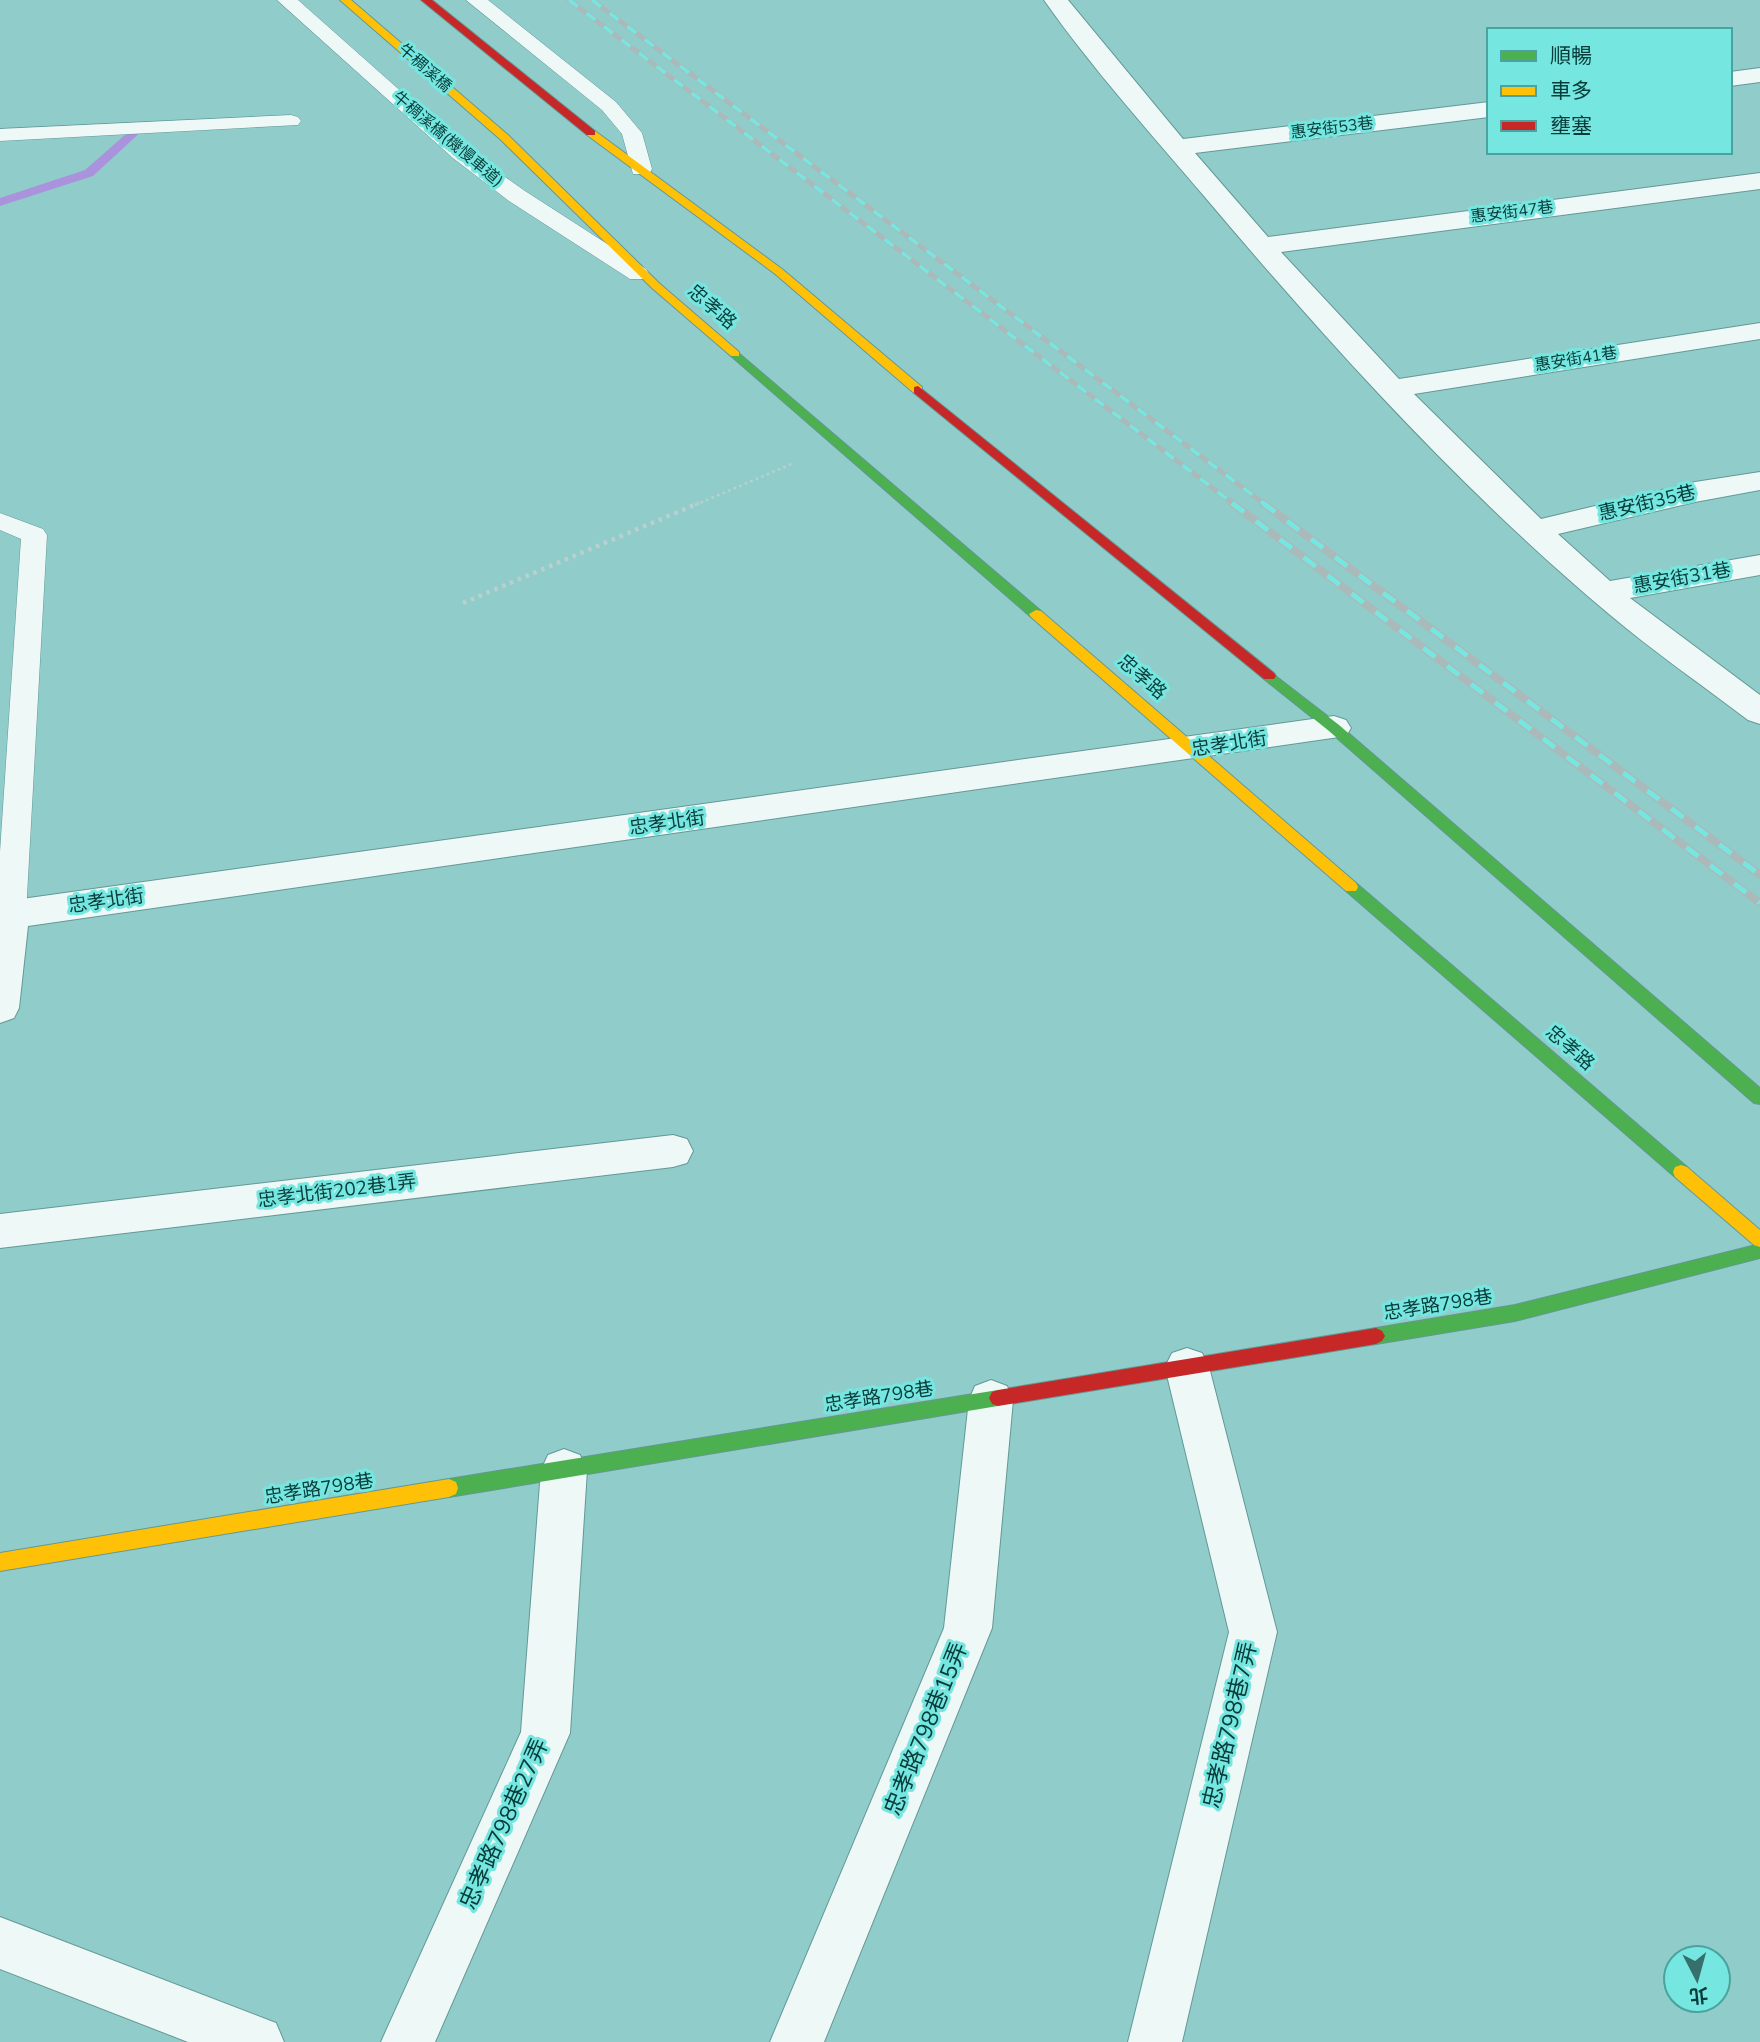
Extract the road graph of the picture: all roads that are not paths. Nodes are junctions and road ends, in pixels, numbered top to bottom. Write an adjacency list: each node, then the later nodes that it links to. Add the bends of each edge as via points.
1 (288, 0): 16 (lane, 牛稠溪橋(機慢車道), via 460,154)
2 (345, 0): 11 (main road, 牛稠溪橋)
3 (426, 0): 13 (main road)
4 (476, 0): 13 (lane, via 609,106 632,133)
5 (1056, 0): 12 (street)
6 (1760, 75): 7 (street)
7 (1732, 79)
8 (1487, 109): 12 (street, 惠安街53巷)
9 (291, 121): 10 (lane)
10 (0, 135)
11 (504, 137): 16 (main road, 忠孝路)
12 (1175, 148): 15 (street)
13 (641, 169): 25 (main road, via 778,271 944,412)
14 (1760, 181): 15 (street, 惠安街47巷)
15 (1264, 246): 18 (street)
16 (656, 286): 26 (main road, 忠孝路)
17 (1760, 331): 18 (street, 惠安街41巷)
18 (1392, 389): 21 (street)
19 (1760, 481): 21 (street, 惠安街35巷)
20 (0, 521): 27 (lane, via 34,535)
21 (1534, 530): 23 (street)
22 (1760, 565): 23 (street, 惠安街31巷)
23 (1604, 592): 24 (street)
24 (1760, 712)
25 (1334, 728): 26 (street, 忠孝北街); 29 (main road)
26 (1194, 749): 27 (street, 忠孝北街); 32 (main road, 忠孝路)
27 (5, 915): 28 (street)
28 (0, 1008)
29 (1760, 1098)
30 (673, 1151): 31 (street, 忠孝北街202巷1弄)
31 (0, 1231)
32 (1760, 1240)
33 (1760, 1251): 34 (main road, 忠孝路798巷, via 1515,1313)
34 (1187, 1367): 35 (main road, 忠孝路798巷); 42 (street, 忠孝路798巷7弄, via 1253,1632)
35 (991, 1400): 36 (main road, 忠孝路798巷); 41 (street, 忠孝路798巷15弄, via 968,1628)
36 (565, 1470): 37 (main road, 忠孝路798巷); 40 (street, 忠孝路798巷27弄, via 545,1733)
37 (0, 1562)
38 (0, 1944): 39 (street)
39 (257, 2042)
40 (408, 2042)
41 (797, 2042)
42 (1155, 2042)

